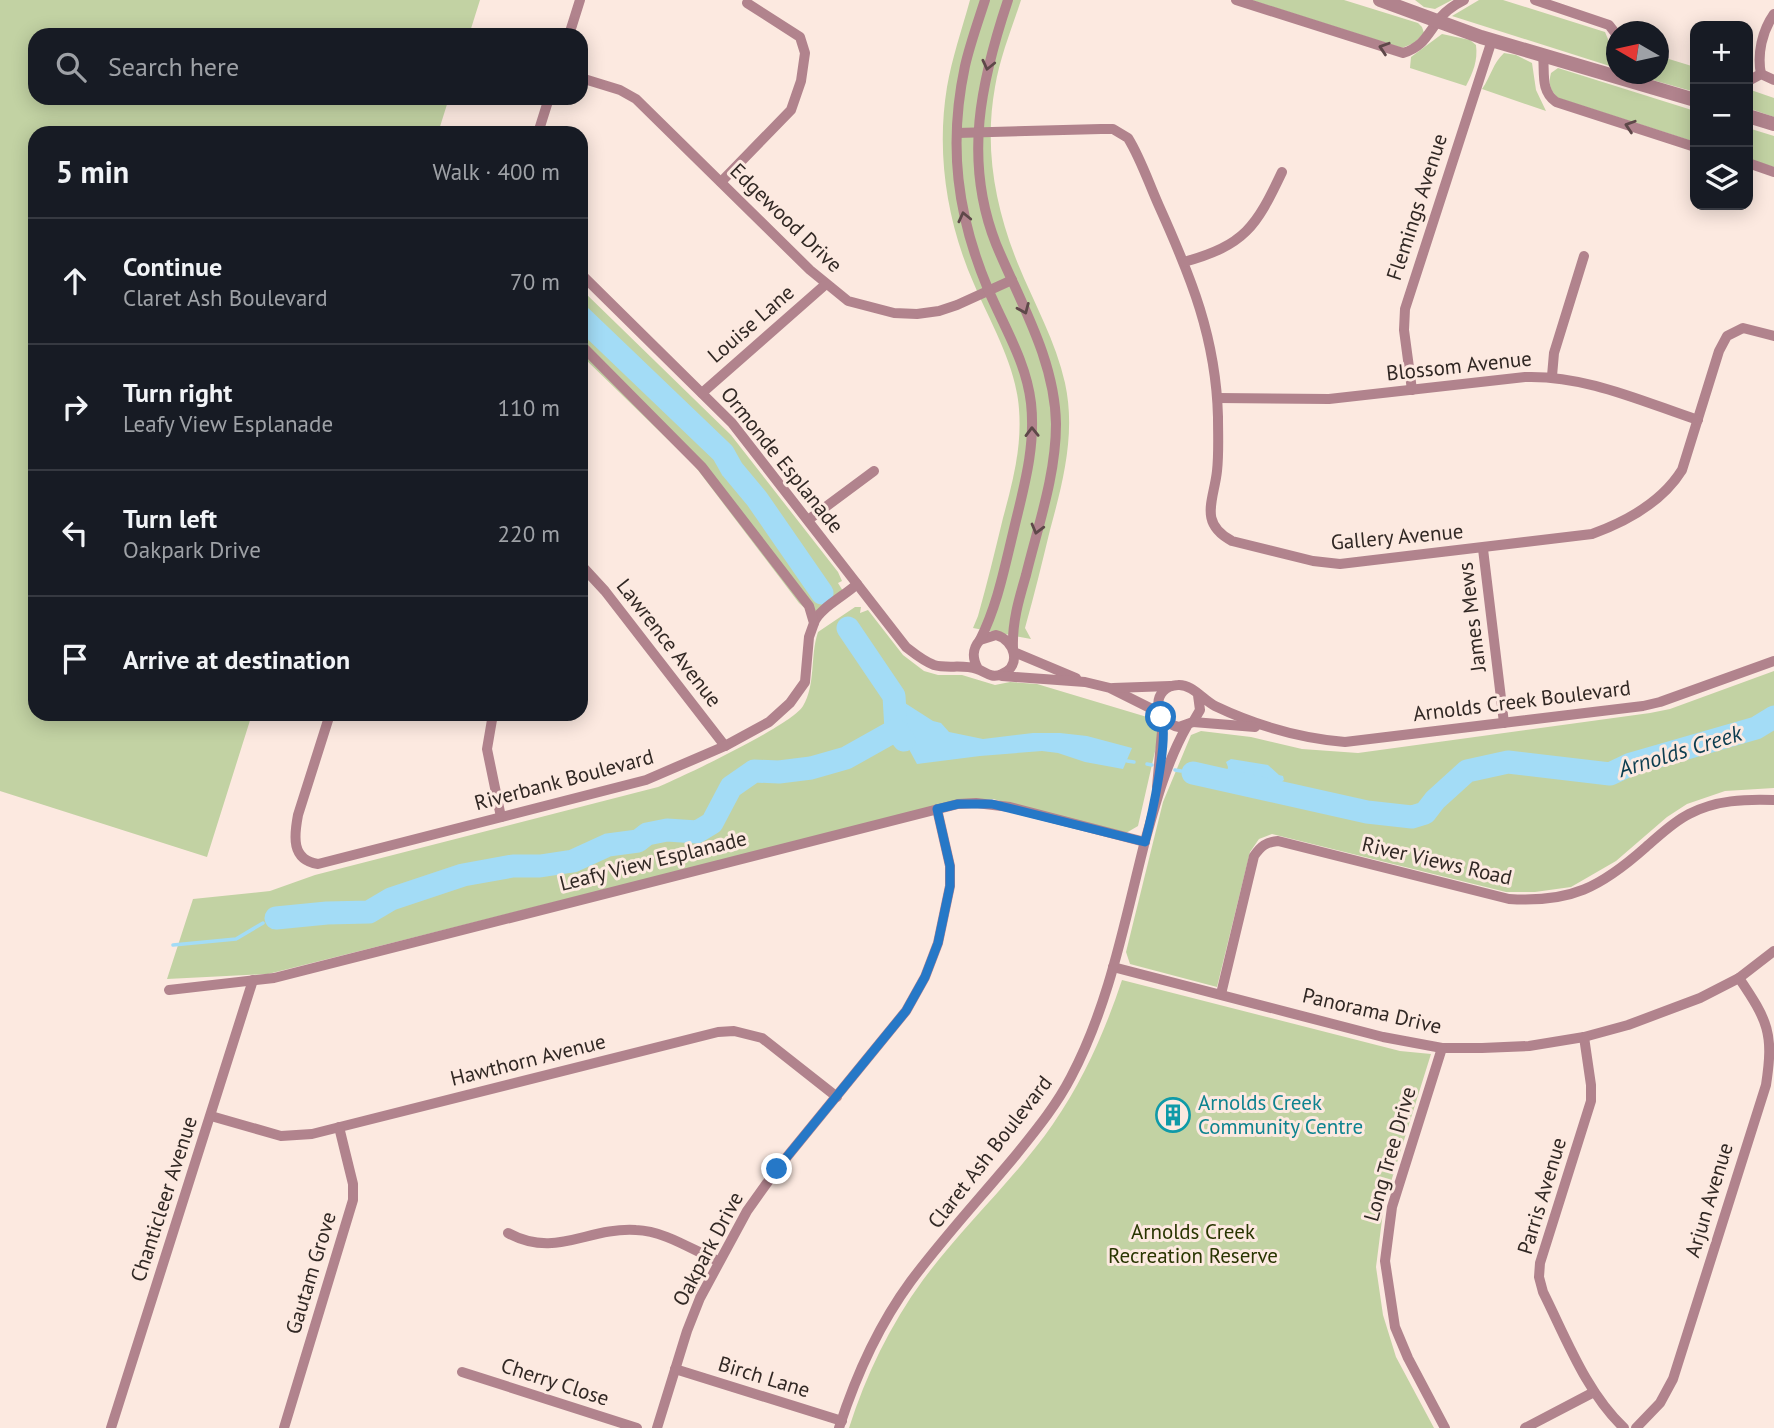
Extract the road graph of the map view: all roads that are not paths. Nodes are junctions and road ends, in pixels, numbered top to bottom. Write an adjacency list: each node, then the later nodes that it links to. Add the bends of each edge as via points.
1 (580, 0): 13 (street)
2 (985, 0): 28 (street, via 965,64)
3 (1008, 0): 27 (street, one-way to 27, via 983,86)
4 (1236, 0): 11 (street, one-way to 4, via 1420,45 1403,53)
5 (1380, 0): 9 (street)
6 (1464, 0): 11 (street)
7 (1535, 0): 12 (street)
8 (747, 3): 33 (street, via 800,37 805,53 791,110)
9 (1399, 3): 11 (street)
10 (1774, 14): 17 (street, via 1758,58)
11 (1437, 21): 14 (street)
12 (1606, 24)
13 (571, 28)
14 (1492, 40): 15 (street); 43 (street, Flemings Avenue, via 1405,309)
15 (1543, 55): 16 (street); 29 (street, one-way to 15, via 1556,102 1544,85)
16 (1606, 71)
17 (1760, 74): 18 (street); 20 (street)
18 (1753, 78)
19 (588, 80): 33 (street, Edgewood Drive, via 636,99)
20 (1774, 80)
21 (1649, 84): 22 (street)
22 (1690, 98)
23 (547, 105): 26 (street)
24 (1753, 118): 25 (street)
25 (1774, 124)
26 (540, 126)
27 (979, 132): 28 (street); 35 (street, Gallery Avenue, via 1121,132 1133,146); 36 (street, via 987,211)
28 (957, 133): 39 (street, one-way to 28, via 959,195)
29 (1690, 145)
30 (1753, 165): 32 (street)
31 (1282, 172): 35 (street, via 1266,206 1245,234 1228,246)
32 (1774, 172)
33 (721, 183): 38 (street, Edgewood Drive)
34 (1584, 256): 42 (street, via 1554,353)
35 (1184, 262): 45 (street, Gallery Avenue, via 1210,342)
36 (1012, 280): 39 (street, Edgewood Drive); 54 (street, one-way to 54, via 1042,351 1056,424 1051,472 1014,618)
37 (588, 281): 44 (street, Ormonde Esplanade)
38 (827, 284): 39 (street, Edgewood Drive, via 848,301 917,314 939,311); 44 (street, Louise Lane)
39 (989, 291): 53 (street, one-way to 39, via 999,593 1032,442 1026,377)
40 (1774, 336): 46 (street, Gallery Avenue, via 1742,328 1727,336)
41 (588, 352): 52 (street, via 702,467 809,606)
42 (1552, 376): 43 (street, Blossom Avenue); 46 (street, Blossom Avenue, via 1595,385)
43 (1412, 390): 45 (street, Blossom Avenue, via 1329,400)
44 (702, 393): 48 (street, Ormonde Esplanade, via 746,439)
45 (1218, 398): 49 (street, Gallery Avenue, via 1217,472 1210,507 1222,536 1340,564)
46 (1698, 420): 49 (street, Gallery Avenue, via 1682,470 1657,501 1592,534)
47 (874, 471): 48 (street)
48 (808, 520): 51 (street, Ormonde Esplanade)
49 (1483, 549): 66 (street, James Mews)
50 (588, 573): 69 (street, Lawrence Avenue)
51 (857, 584): 52 (street, via 816,616); 56 (street, Ormonde Esplanade, via 906,647 926,662)
52 (814, 623): 69 (street, Riverbank Boulevard, via 805,682 790,703 769,722)
53 (978, 642): 54 (street, via 996,635 1006,639); 56 (street); 57 (street, via 973,657)
54 (1013, 650): 58 (street, via 1008,670); 59 (street)
55 (1774, 661): 66 (street, Arnolds Creek Boulevard, via 1660,702)
56 (948, 667): 57 (street, Ormonde Esplanade)
57 (978, 669): 58 (street)
58 (997, 676): 59 (street)
59 (1085, 682): 61 (street)
60 (1172, 686): 61 (street); 62 (street, via 1186,686); 63 (street, via 1158,702)
61 (1110, 688): 63 (street)
62 (1198, 695): 67 (street, via 1200,710); 68 (street, Arnolds Creek Boulevard)
63 (1162, 717): 67 (street, via 1172,726); 70 (street, Claret Ash Boulevard)
64 (328, 721): 73 (street, Riverbank Boulevard, via 298,815 296,849 306,861 326,864)
65 (492, 721): 73 (street, via 487,749)
66 (1504, 723): 68 (street, Arnolds Creek Boulevard, via 1345,742)
67 (1190, 724): 68 (street, Arnolds Creek Boulevard); 70 (street, Claret Ash Boulevard)
68 (1268, 729)
69 (725, 747): 73 (street, Riverbank Boulevard, via 646,780)
70 (1156, 800): 74 (street, Claret Ash Boulevard)
71 (1774, 800): 80 (street, River Views Road, via 1723,802 1696,811 1603,882 1577,893 1533,901 1268,842 1254,856)
72 (937, 809): 74 (street, Leafy View Esplanade, via 992,804); 78 (street, Leafy View Esplanade); 83 (street, Oakpark Drive, via 950,866 938,943 906,1011)
73 (501, 817)
74 (1145, 842): 76 (street, Claret Ash Boulevard)
75 (1774, 951): 77 (street, Panorama Drive)
76 (1114, 967): 80 (street, Panorama Drive); 91 (street, Claret Ash Boulevard, via 1090,1038 1070,1079 1049,1113 911,1281 877,1334)
77 (1739, 978): 81 (street, Panorama Drive, via 1665,1012); 99 (street, Arjun Avenue, via 1771,1033 1772,1059 1673,1379 1660,1403)
78 (253, 981): 79 (street, Leafy View Esplanade); 84 (street, Chanticleer Avenue)
79 (169, 990)
80 (1221, 994): 82 (street, Panorama Drive)
81 (1584, 1037): 82 (street, Panorama Drive, via 1529,1046); 90 (street, Parris Avenue, via 1591,1101 1539,1277)
82 (1441, 1048): 96 (street, Long Tree Drive, via 1392,1206 1385,1261 1395,1327)
83 (837, 1097): 85 (street, Hawthorn Avenue, via 762,1038 734,1031); 87 (street, Oakpark Drive, via 777,1169)
84 (211, 1116): 85 (street, Hawthorn Avenue, via 281,1136); 92 (street, Chanticleer Avenue)
85 (339, 1127): 93 (street, Gautam Grove, via 353,1200)
86 (508, 1233): 87 (street, via 545,1245 604,1232 640,1230)
87 (718, 1261): 88 (street, Oakpark Drive)
88 (674, 1369): 91 (street, Birch Lane); 95 (street, Oakpark Drive)
89 (462, 1372): 94 (street, Cherry Close)
90 (1594, 1392): 97 (street); 98 (street, Parris Avenue)
91 (841, 1424)
92 (111, 1428)
93 (284, 1428)
94 (637, 1428)
95 (657, 1428)
96 (1445, 1428)
97 (1525, 1428)
98 (1624, 1428)
99 (1636, 1428)

